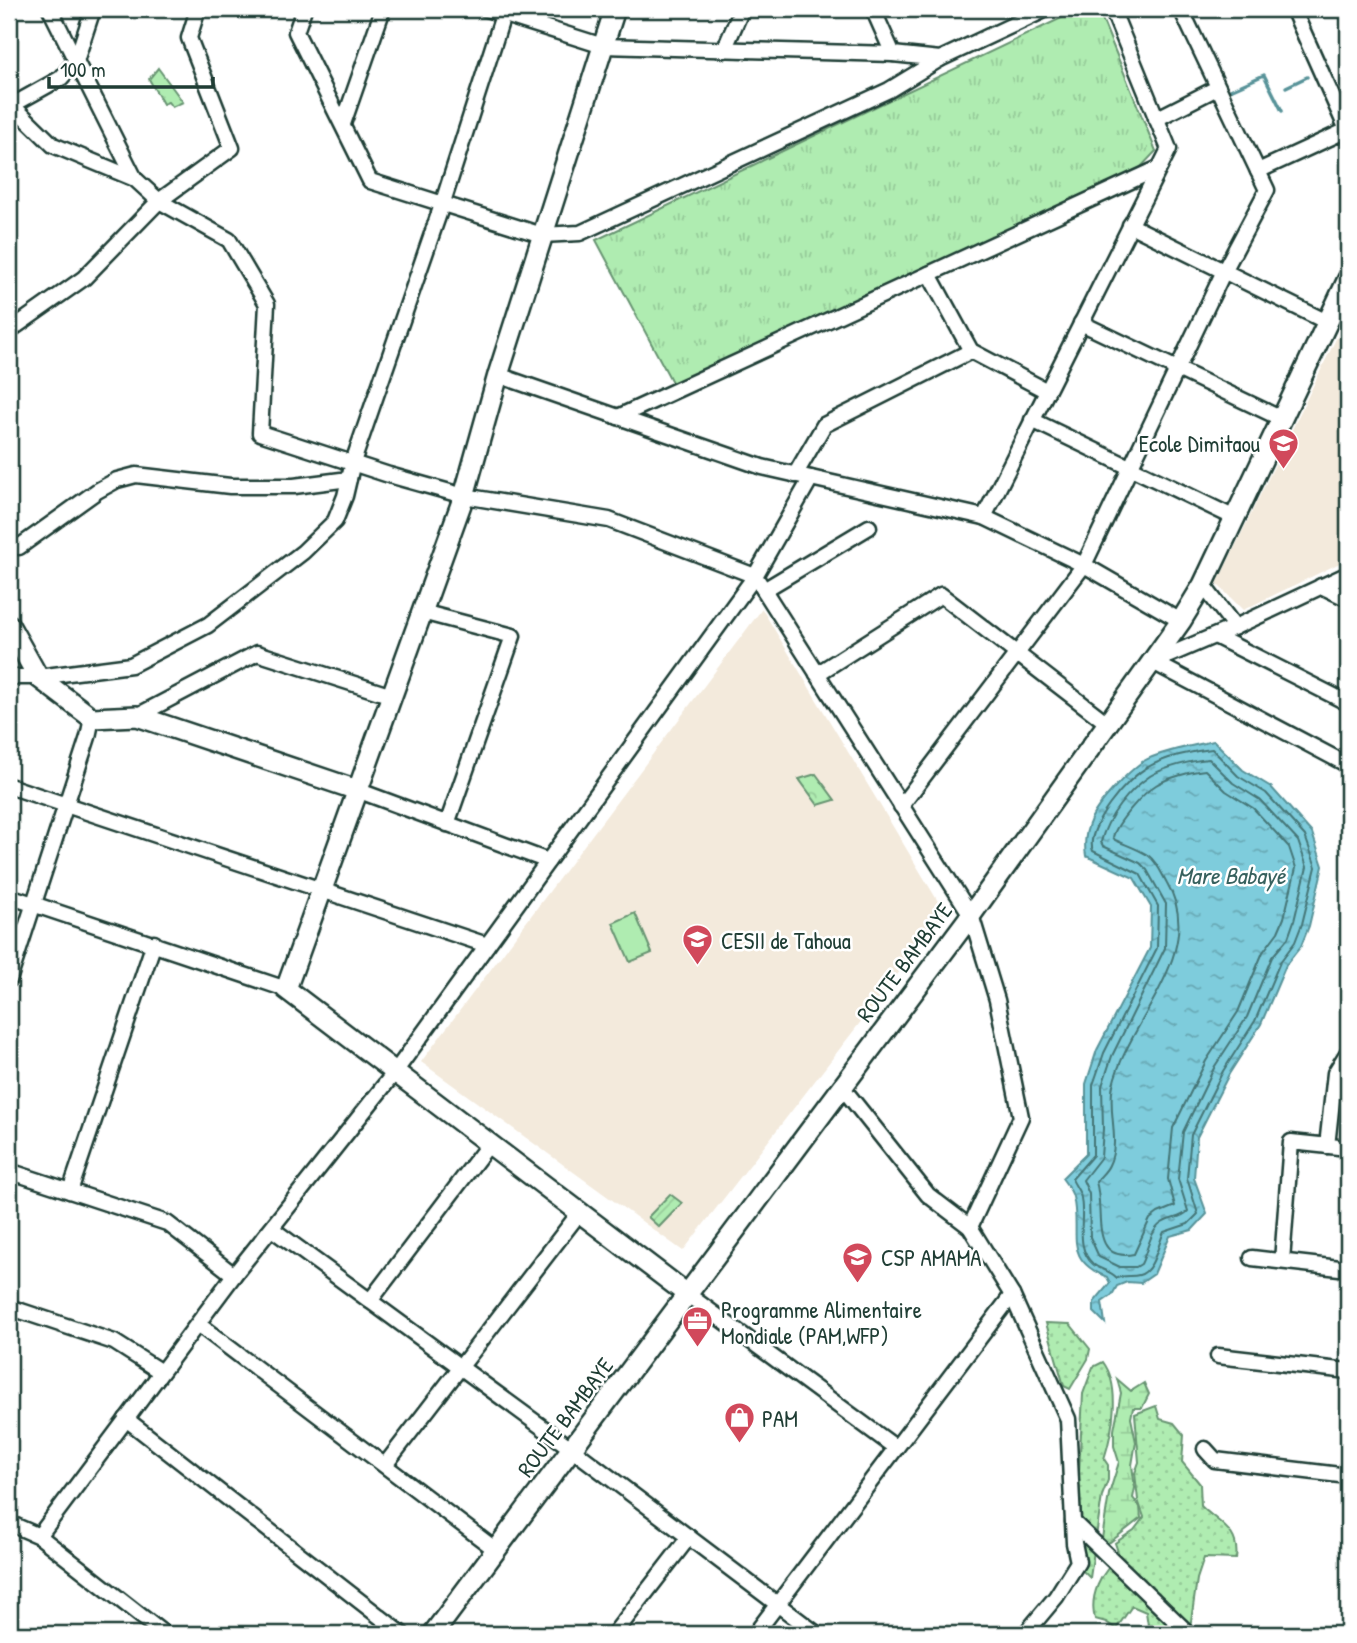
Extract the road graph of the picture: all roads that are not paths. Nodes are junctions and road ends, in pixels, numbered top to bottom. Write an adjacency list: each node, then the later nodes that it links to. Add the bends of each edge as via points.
1 (50, 9): 19 (street)
2 (93, 9): 19 (street)
3 (198, 9): 28 (street, via 189,38 232,148)
4 (304, 9): 23 (street, via 296,32)
5 (383, 9): 23 (street)
6 (486, 9): 14 (street)
7 (615, 9): 15 (street)
8 (742, 9): 16 (street)
9 (873, 9): 17 (street)
10 (1047, 9): 18 (street)
11 (1112, 9): 22 (street)
12 (1181, 9): 20 (street)
13 (1293, 9): 24 (street)
14 (504, 11): 15 (street); 29 (street)
15 (603, 46): 16 (street); 31 (street)
16 (724, 50): 17 (street)
17 (893, 54): 18 (street)
18 (940, 59): 31 (street, via 888,90 580,233)
19 (76, 61): 21 (street, via 61,78); 27 (street)
20 (1217, 88): 22 (street); 26 (street)
21 (10, 105): 27 (street, via 53,145)
22 (1156, 119): 25 (street, via 1168,149)
23 (343, 124): 29 (street, via 370,181)
24 (1348, 131): 26 (street)
25 (1159, 168): 30 (street); 33 (street)
26 (1258, 171): 32 (street, via 1267,190)
27 (135, 179): 28 (street)
28 (159, 201): 37 (street, via 84,278); 45 (street, via 229,240 267,304 260,433)
29 (443, 202): 31 (street); 45 (street)
30 (1130, 225): 32 (street); 36 (street)
31 (542, 235): 40 (street)
32 (1224, 271): 35 (street); 39 (street)
33 (929, 274): 38 (street); 42 (street)
34 (1348, 279): 35 (street, ROUTE BAMBAYE)
35 (1327, 322): 43 (street, ROUTE BAMBAYE)
36 (1081, 323): 39 (street); 41 (street)
37 (9, 331)
38 (971, 351): 41 (street); 47 (street, via 824,425)
39 (1177, 367): 43 (street); 46 (street)
40 (498, 375): 42 (street); 50 (street)
41 (1047, 391): 44 (street)
42 (618, 417): 47 (street)
43 (1282, 419): 52 (street, ROUTE BAMBAYE)
44 (1032, 420): 46 (street); 51 (street)
45 (353, 462): 49 (street); 50 (street)
46 (1130, 467): 52 (street); 55 (street)
47 (795, 475): 48 (street)
48 (811, 478): 51 (street); 57 (street)
49 (349, 479): 54 (street, via 294,486 230,486 136,475 97,491); 71 (street, via 335,521 303,552 208,625 131,665)
50 (464, 496): 57 (street, via 609,520); 62 (street)
51 (984, 517): 55 (street)
52 (1235, 518): 58 (street, ROUTE BAMBAYE)
53 (869, 527): 60 (street)
54 (19, 547)
55 (1084, 565): 63 (street); 67 (street)
56 (1348, 574): 59 (street)
57 (755, 576): 60 (street); 83 (street)
58 (1203, 585): 63 (street, ROUTE BAMBAYE); 65 (street)
59 (1321, 586): 61 (street); 65 (street)
60 (764, 590): 69 (street)
61 (1348, 599)
62 (422, 612): 72 (street); 82 (street, via 513,636)
63 (1181, 621): 68 (street, ROUTE BAMBAYE)
64 (9, 625): 71 (street)
65 (1236, 627): 66 (street)
66 (1215, 636): 68 (street); 73 (street)
67 (1015, 653): 69 (street, via 941,594); 76 (street); 81 (street)
68 (1153, 662): 76 (street, ROUTE BAMBAYE); 77 (street)
69 (817, 674): 81 (street)
70 (9, 677): 71 (street)
71 (37, 677): 75 (street)
72 (392, 696): 74 (street, via 257,653); 79 (street)
73 (1348, 703)
74 (137, 716): 75 (street); 79 (street)
75 (92, 718): 80 (street)
76 (1107, 723): 87 (street, ROUTE BAMBAYE)
77 (1348, 765)
78 (9, 786): 80 (street)
79 (357, 790): 82 (street); 84 (street)
80 (66, 805): 84 (street); 86 (street)
81 (901, 806): 87 (street)
82 (447, 824): 83 (street)
83 (548, 861): 89 (street)
84 (322, 891): 89 (street); 91 (street)
85 (9, 896): 86 (street)
86 (33, 905): 88 (street); 90 (street)
87 (971, 915): 94 (street, ROUTE BAMBAYE); 101 (street, via 997,1000 1021,1117)
88 (154, 943): 91 (street); 99 (street)
89 (487, 945): 93 (street)
90 (9, 980)
91 (286, 989): 93 (street)
92 (1348, 1052): 96 (street, via 1335,1073)
93 (395, 1072): 95 (street); 102 (street)
94 (842, 1087): 101 (street, via 928,1195); 107 (street, ROUTE BAMBAYE)
95 (489, 1144): 100 (street); 109 (street)
96 (1328, 1146): 97 (street); 104 (street, via 1291,1142)
97 (1348, 1148)
98 (9, 1171): 99 (street)
99 (70, 1191): 106 (street, via 167,1223)
100 (579, 1212): 107 (street); 113 (street)
101 (970, 1227): 108 (street)
102 (272, 1229): 106 (street); 109 (street)
103 (1252, 1258): 104 (street)
104 (1282, 1261): 105 (street)
105 (1348, 1269)
106 (234, 1275): 111 (street)
107 (687, 1294): 117 (street, ROUTE BAMBAYE); 118 (street)
108 (1012, 1295): 118 (street); 122 (street, via 1068,1419)
109 (370, 1301): 113 (street)
110 (9, 1307): 115 (street, via 114,1342)
111 (198, 1324): 115 (street); 120 (street)
112 (1218, 1356): 114 (street)
113 (460, 1367): 117 (street); 120 (street)
114 (1348, 1371)
115 (161, 1373): 116 (street)
116 (127, 1419): 124 (street); 130 (street)
117 (572, 1448): 125 (street); 126 (street, ROUTE BAMBAYE)
118 (896, 1448): 127 (street)
119 (1205, 1450): 121 (street, via 1215,1460)
120 (385, 1465): 126 (street)
121 (1348, 1476)
122 (1073, 1522): 135 (street, via 1078,1562); 136 (street)
123 (9, 1523): 124 (street)
124 (39, 1536): 128 (street)
125 (689, 1537): 127 (street); 132 (street)
126 (496, 1550): 131 (street, ROUTE BAMBAYE)
127 (778, 1604): 133 (street); 134 (street)
128 (144, 1628): 129 (street)
129 (164, 1634)
130 (402, 1634)
131 (433, 1634)
132 (614, 1634)
133 (755, 1634)
134 (817, 1634)
135 (1025, 1634)
136 (1189, 1634)

